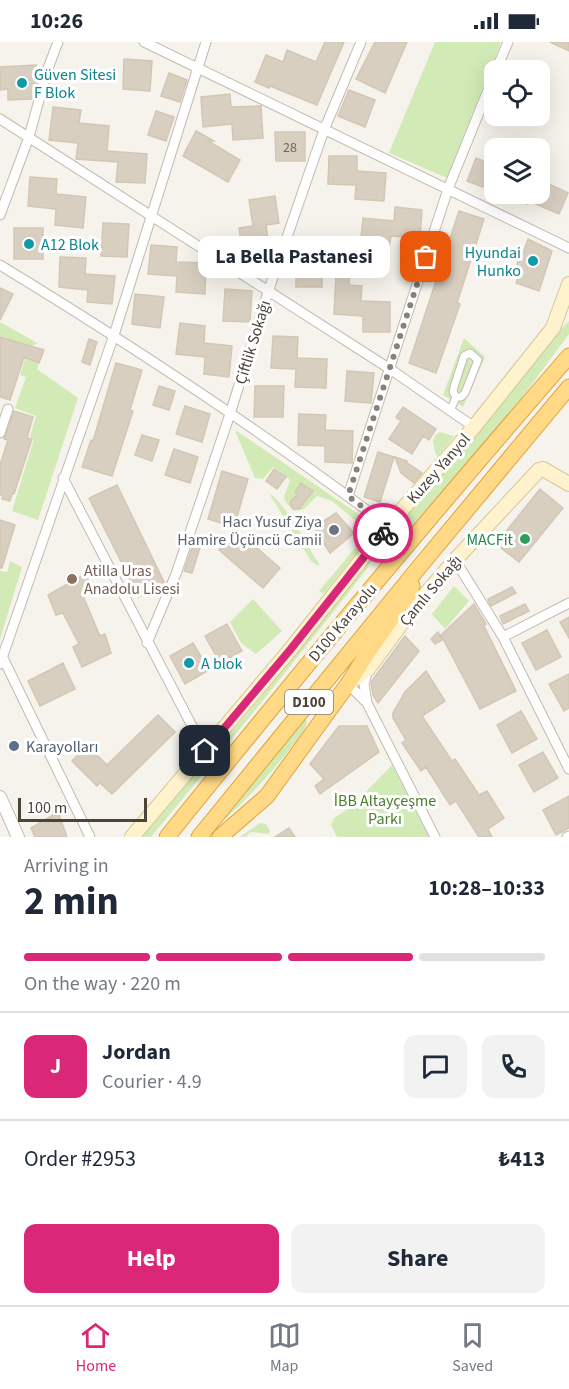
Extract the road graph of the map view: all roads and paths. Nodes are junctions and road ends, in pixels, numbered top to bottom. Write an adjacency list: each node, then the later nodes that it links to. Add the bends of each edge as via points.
1 (58, 42): 11 (street)
2 (144, 42): 7 (street)
3 (206, 42): 7 (street)
4 (361, 42): 10 (street, Çiftlik Sokağı)
5 (508, 42): 6 (street)
6 (501, 60)
7 (198, 67): 10 (street); 14 (street)
8 (484, 101): 12 (street)
9 (0, 119): 11 (street)
10 (324, 130): 12 (street); 18 (street, Çiftlik Sokağı)
11 (29, 137): 13 (street); 14 (street)
12 (448, 189): 15 (street); 21 (street)
13 (0, 215)
14 (152, 216): 18 (street); 19 (street)
15 (569, 248)
16 (0, 265): 19 (street)
17 (569, 284): 27 (main road, Kuzey Yanyol, via 553,327)
18 (268, 292): 21 (street); 26 (street, Çiftlik Sokağı)
19 (114, 335): 26 (street); 29 (street)
20 (569, 356): 48 (highway, D100 Karayolu / D100, via 357,604)
21 (390, 369): 25 (street); 31 (street)
22 (569, 387): 34 (highway, D100 Karayolu / D100)
23 (456, 397): 23 (street, via 465,393 478,360 470,353 464,356 453,387); 25 (street)
24 (8, 409): 28 (street)
25 (451, 409): 27 (street)
26 (230, 414): 31 (street); 37 (street, Çiftlik Sokağı, via 176,574)
27 (474, 427): 32 (main road, Kuzey Yanyol)
28 (0, 433)
29 (63, 478): 37 (street); 38 (street)
30 (569, 484): 33 (main road, Çamlı Sokağı, via 539,470)
31 (348, 496): 32 (street)
32 (388, 526): 42 (main road, Kuzey Yanyol)
33 (455, 560): 36 (street); 39 (main road, Çamlı Sokağı)
34 (420, 566): 40 (highway, via 409,594); 49 (highway, D100 Karayolu / D100)
35 (569, 603): 36 (street)
36 (503, 637): 43 (street)
37 (147, 643): 42 (street)
38 (2, 661): 46 (street)
39 (368, 669): 40 (main road, Çamlı Sokağı); 41 (street, via 364,684)
40 (348, 684): 41 (street); 50 (highway, via 267,796)
41 (367, 703): 51 (street)
42 (205, 751): 47 (main road, Kuzey Yanyol)
43 (569, 769)
44 (0, 797): 45 (street)
45 (18, 837)
46 (90, 837)
47 (132, 837)
48 (167, 837)
49 (199, 837)
50 (220, 837)
51 (435, 837)

